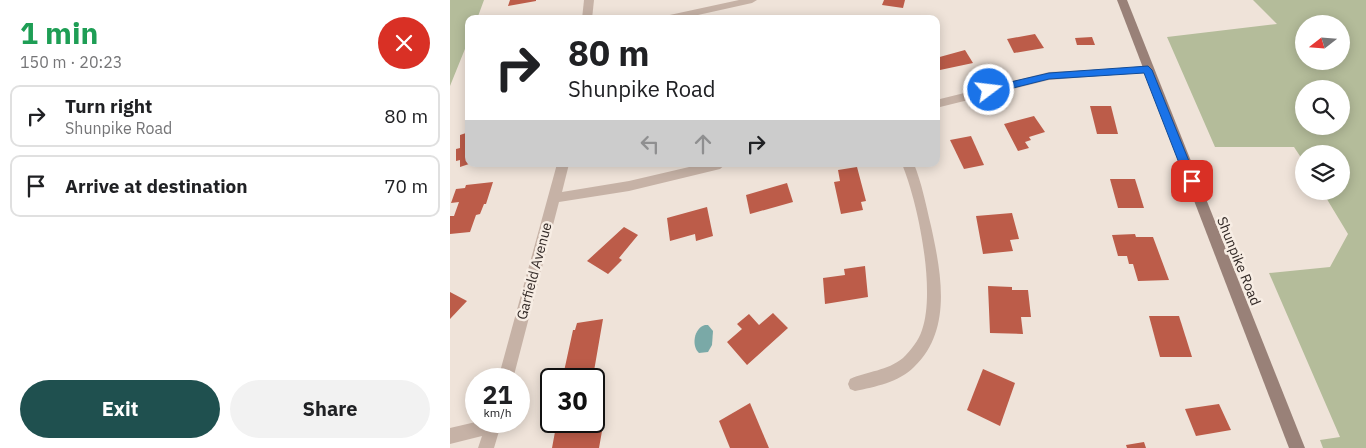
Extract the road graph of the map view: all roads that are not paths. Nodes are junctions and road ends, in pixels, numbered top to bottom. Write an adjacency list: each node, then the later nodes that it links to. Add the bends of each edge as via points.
1 (589, 0): 4 (street)
2 (752, 0): 5 (street)
3 (1122, 0): 6 (main road, Shunpike Road)
4 (587, 15)
5 (683, 15)
6 (1148, 70): 7 (street, via 1049,76); 18 (main road, Shunpike Road)
7 (940, 103)
8 (562, 167): 11 (street, Garfield Avenue)
9 (707, 167): 11 (street, via 628,186)
10 (909, 167): 13 (street, via 931,256 933,314 926,338 911,360 888,376)
11 (553, 198): 12 (street, Garfield Avenue)
12 (508, 368)
13 (855, 384)
14 (465, 431): 16 (street)
15 (490, 433): 17 (street)
16 (450, 436)
17 (486, 448)
18 (1297, 448)

